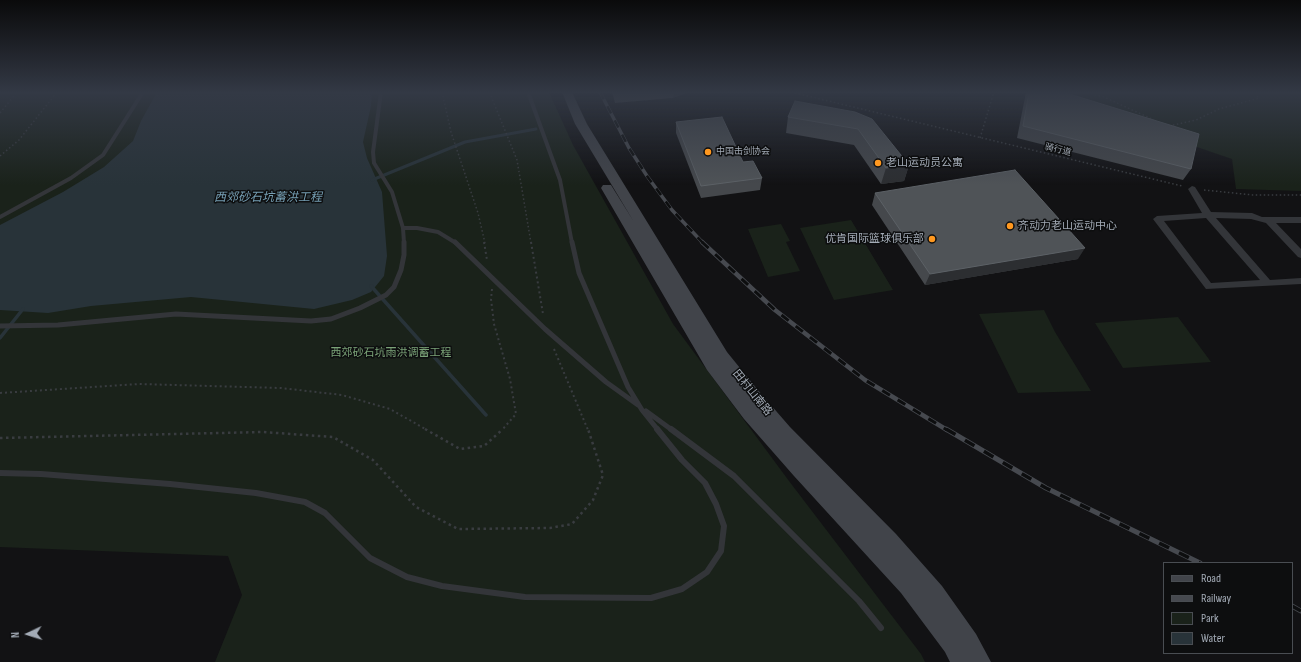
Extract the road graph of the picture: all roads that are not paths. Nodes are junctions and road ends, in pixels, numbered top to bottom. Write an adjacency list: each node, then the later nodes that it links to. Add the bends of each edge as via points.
1 (125, 123): 8 (lane, via 103,155 71,178)
2 (377, 123): 11 (lane, via 374,162 392,192)
3 (539, 123): 16 (lane, via 558,174 579,273 628,387)
4 (569, 123): 19 (main road, 田村山南路, via 713,366 750,414 795,465 908,586 952,645)
5 (581, 123): 20 (main road, 田村山南路, via 722,356 784,432 889,540 935,593)
6 (1192, 189): 7 (street)
7 (1208, 215): 9 (street, via 1252,216); 14 (street); 14 (street, via 1157,219 1209,287)
8 (0, 217)
9 (1268, 220): 10 (street); 12 (street)
10 (1301, 220)
11 (403, 228): 15 (lane, via 402,270 394,287 386,295 331,319 311,322 176,314 58,325); 16 (lane, via 438,232 454,241 545,328 606,382)
12 (1301, 255)
13 (1301, 280): 14 (street)
14 (1268, 283)
15 (0, 326)
16 (640, 407): 17 (lane, via 682,460 705,483 724,526 721,551 707,572 682,589 651,598 525,597 442,586 407,577 370,558 325,513 305,502 256,493); 18 (lane, via 734,476 859,601)
17 (0, 473)
18 (881, 628)
19 (961, 662)
20 (981, 662)

